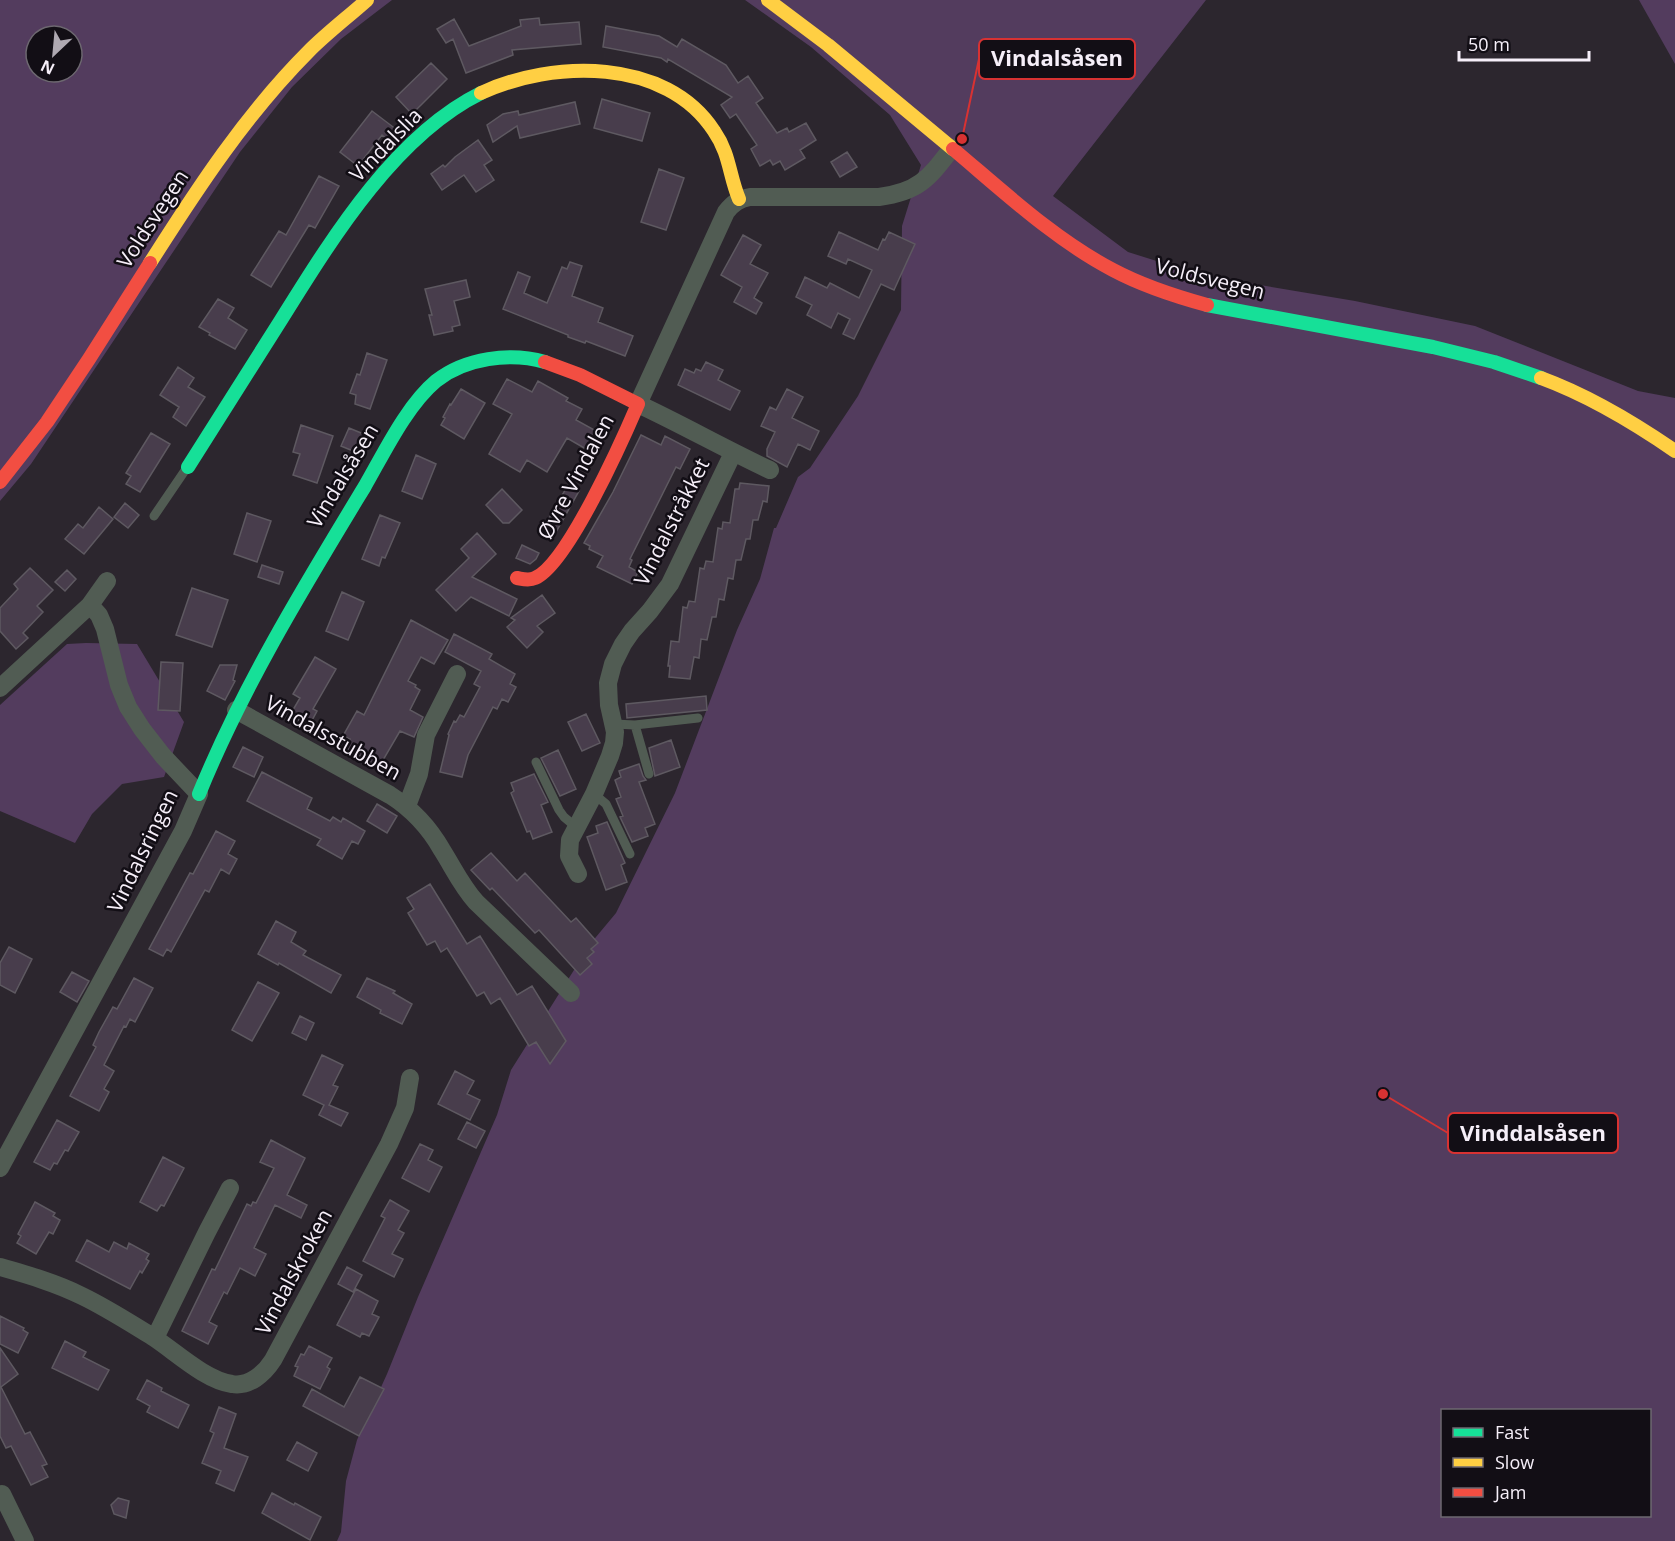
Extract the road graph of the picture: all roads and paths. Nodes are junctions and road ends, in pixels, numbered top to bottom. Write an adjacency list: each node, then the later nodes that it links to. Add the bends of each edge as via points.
1 (367, 0): 10 (main road, Voldsvegen, via 314,46 249,118 208,172 78,376)
2 (768, 0): 3 (main road, Voldsvegen)
3 (952, 148): 4 (street, via 925,180 897,195); 6 (main road, Voldsvegen, via 1057,235 1134,281 1213,306 1420,344 1528,373 1584,396)
4 (739, 199): 5 (street, via 726,212); 8 (main road, Vindalslia, via 716,133 696,109 644,79 596,69 574,69 517,79 473,97 422,134 371,189 310,273)
5 (638, 404): 7 (street, Vindalsåsen); 12 (main road, Øvre Vindalen, via 608,469 564,548 537,578); 17 (main road, Vindalsåsen, via 556,365 517,357 498,357 462,366 435,382 410,410 388,445)
6 (1675, 451)
7 (733, 453): 9 (street, Vindalsåsen); 19 (street, Vindalstråkket, via 670,584 617,656 608,683)
8 (188, 467): 11 (lane, Vindalslia)
9 (770, 470)
10 (0, 482)
11 (154, 516)
12 (517, 578)
13 (107, 581): 14 (street)
14 (90, 604): 16 (street); 23 (street, Vindalsringen, via 105,629 128,707 163,756)
15 (457, 674): 25 (street, Vindalsstubben, via 426,735 417,784)
16 (0, 688)
17 (236, 710): 23 (main road, Vindalsåsen); 25 (street, Vindalsstubben)
18 (698, 718): 20 (lane)
19 (614, 724): 20 (lane); 24 (street, Vindalstråkket, via 614,743)
20 (635, 725): 22 (lane)
21 (536, 762): 26 (lane, via 559,810)
22 (649, 774)
23 (199, 794): 31 (street, Vindalsringen, via 183,831)
24 (594, 794): 26 (street, Vindalstråkket); 27 (lane, via 606,804)
25 (407, 806): 29 (street, Vindalsstubben, via 433,835 476,902)
26 (576, 826): 28 (street, Vindalstråkket, via 569,856)
27 (630, 854)
28 (578, 874)
29 (571, 993)
30 (410, 1078): 34 (street, Vindalskroken, via 401,1118 267,1369 243,1384 226,1383)
31 (0, 1168)
32 (230, 1188): 34 (street)
33 (0, 1267): 34 (street, Vindalskroken, via 82,1296)
34 (155, 1338)
35 (1, 1494): 36 (street)
36 (25, 1541)

